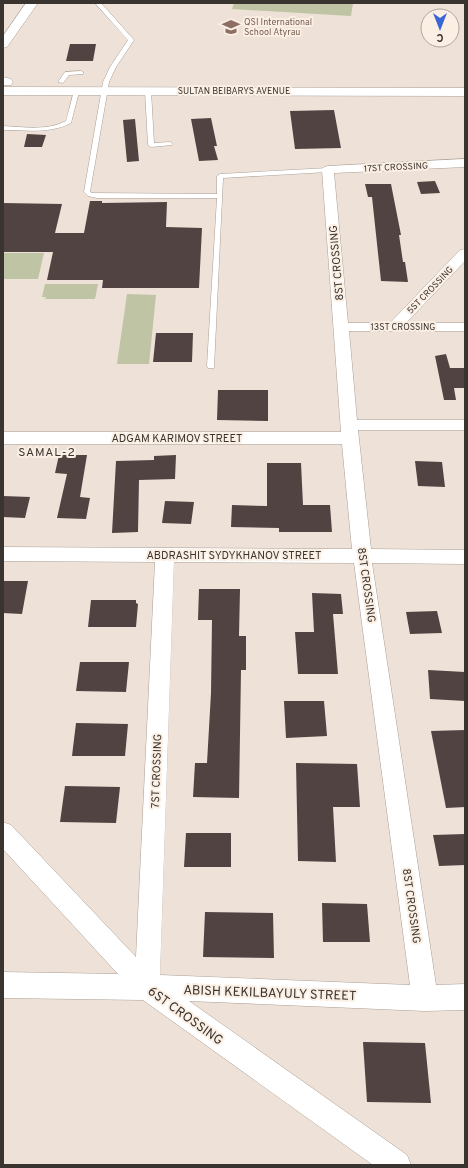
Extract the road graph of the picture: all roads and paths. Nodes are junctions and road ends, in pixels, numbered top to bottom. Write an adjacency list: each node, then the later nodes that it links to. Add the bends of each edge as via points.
1 (32, 3): 3 (main road)
2 (98, 3): 8 (lane, via 131,40 113,67)
3 (3, 44)
4 (81, 73): 5 (lane, via 67,73)
5 (62, 82): 7 (main road, SULTAN BEIBARYS AVENUE); 8 (main road, SULTAN BEIBARYS AVENUE)
6 (465, 83): 8 (main road, SULTAN BEIBARYS AVENUE)
7 (4, 84): 10 (main road, SULTAN BEIBARYS AVENUE)
8 (105, 87): 9 (main road, SULTAN BEIBARYS AVENUE); 10 (main road, SULTAN BEIBARYS AVENUE); 16 (lane, via 87,192 90,195)
9 (148, 91): 11 (main road, SULTAN BEIBARYS AVENUE); 13 (lane, via 151,145)
10 (76, 92): 12 (lane, via 69,122 63,127)
11 (465, 92)
12 (3, 128)
13 (170, 144)
14 (465, 163): 15 (street, 17ST CROSSING)
15 (328, 170): 16 (lane, via 220,176); 18 (street, 8ST CROSSING)
16 (220, 196): 21 (lane)
17 (465, 252): 19 (street, 5ST CROSSING)
18 (341, 327): 19 (street, 13ST CROSSING); 23 (street, 8ST CROSSING)
19 (394, 327): 20 (street, 13ST CROSSING)
20 (465, 327)
21 (211, 366)
22 (465, 425): 23 (street, ADGAM KARIMOV STREET)
23 (350, 432): 24 (street, ADGAM KARIMOV STREET); 27 (street, 8ST CROSSING)
24 (3, 438)
25 (3, 554): 26 (street, ABDRASHIT SYDYKHANOV STREET)
26 (166, 555): 27 (street, ABDRASHIT SYDYKHANOV STREET); 31 (street, 7ST CROSSING)
27 (362, 556): 28 (street, ABDRASHIT SYDYKHANOV STREET); 33 (street, 8ST CROSSING)
28 (465, 557)
29 (3, 833): 31 (street, 6ST CROSSING)
30 (3, 985): 31 (street, ABISH KEKILBAYULY STREET)
31 (147, 987): 33 (street, ABISH KEKILBAYULY STREET); 34 (street, 6ST CROSSING)
32 (465, 997): 33 (street, ABISH KEKILBAYULY STREET)
33 (425, 998)
34 (397, 1165)

